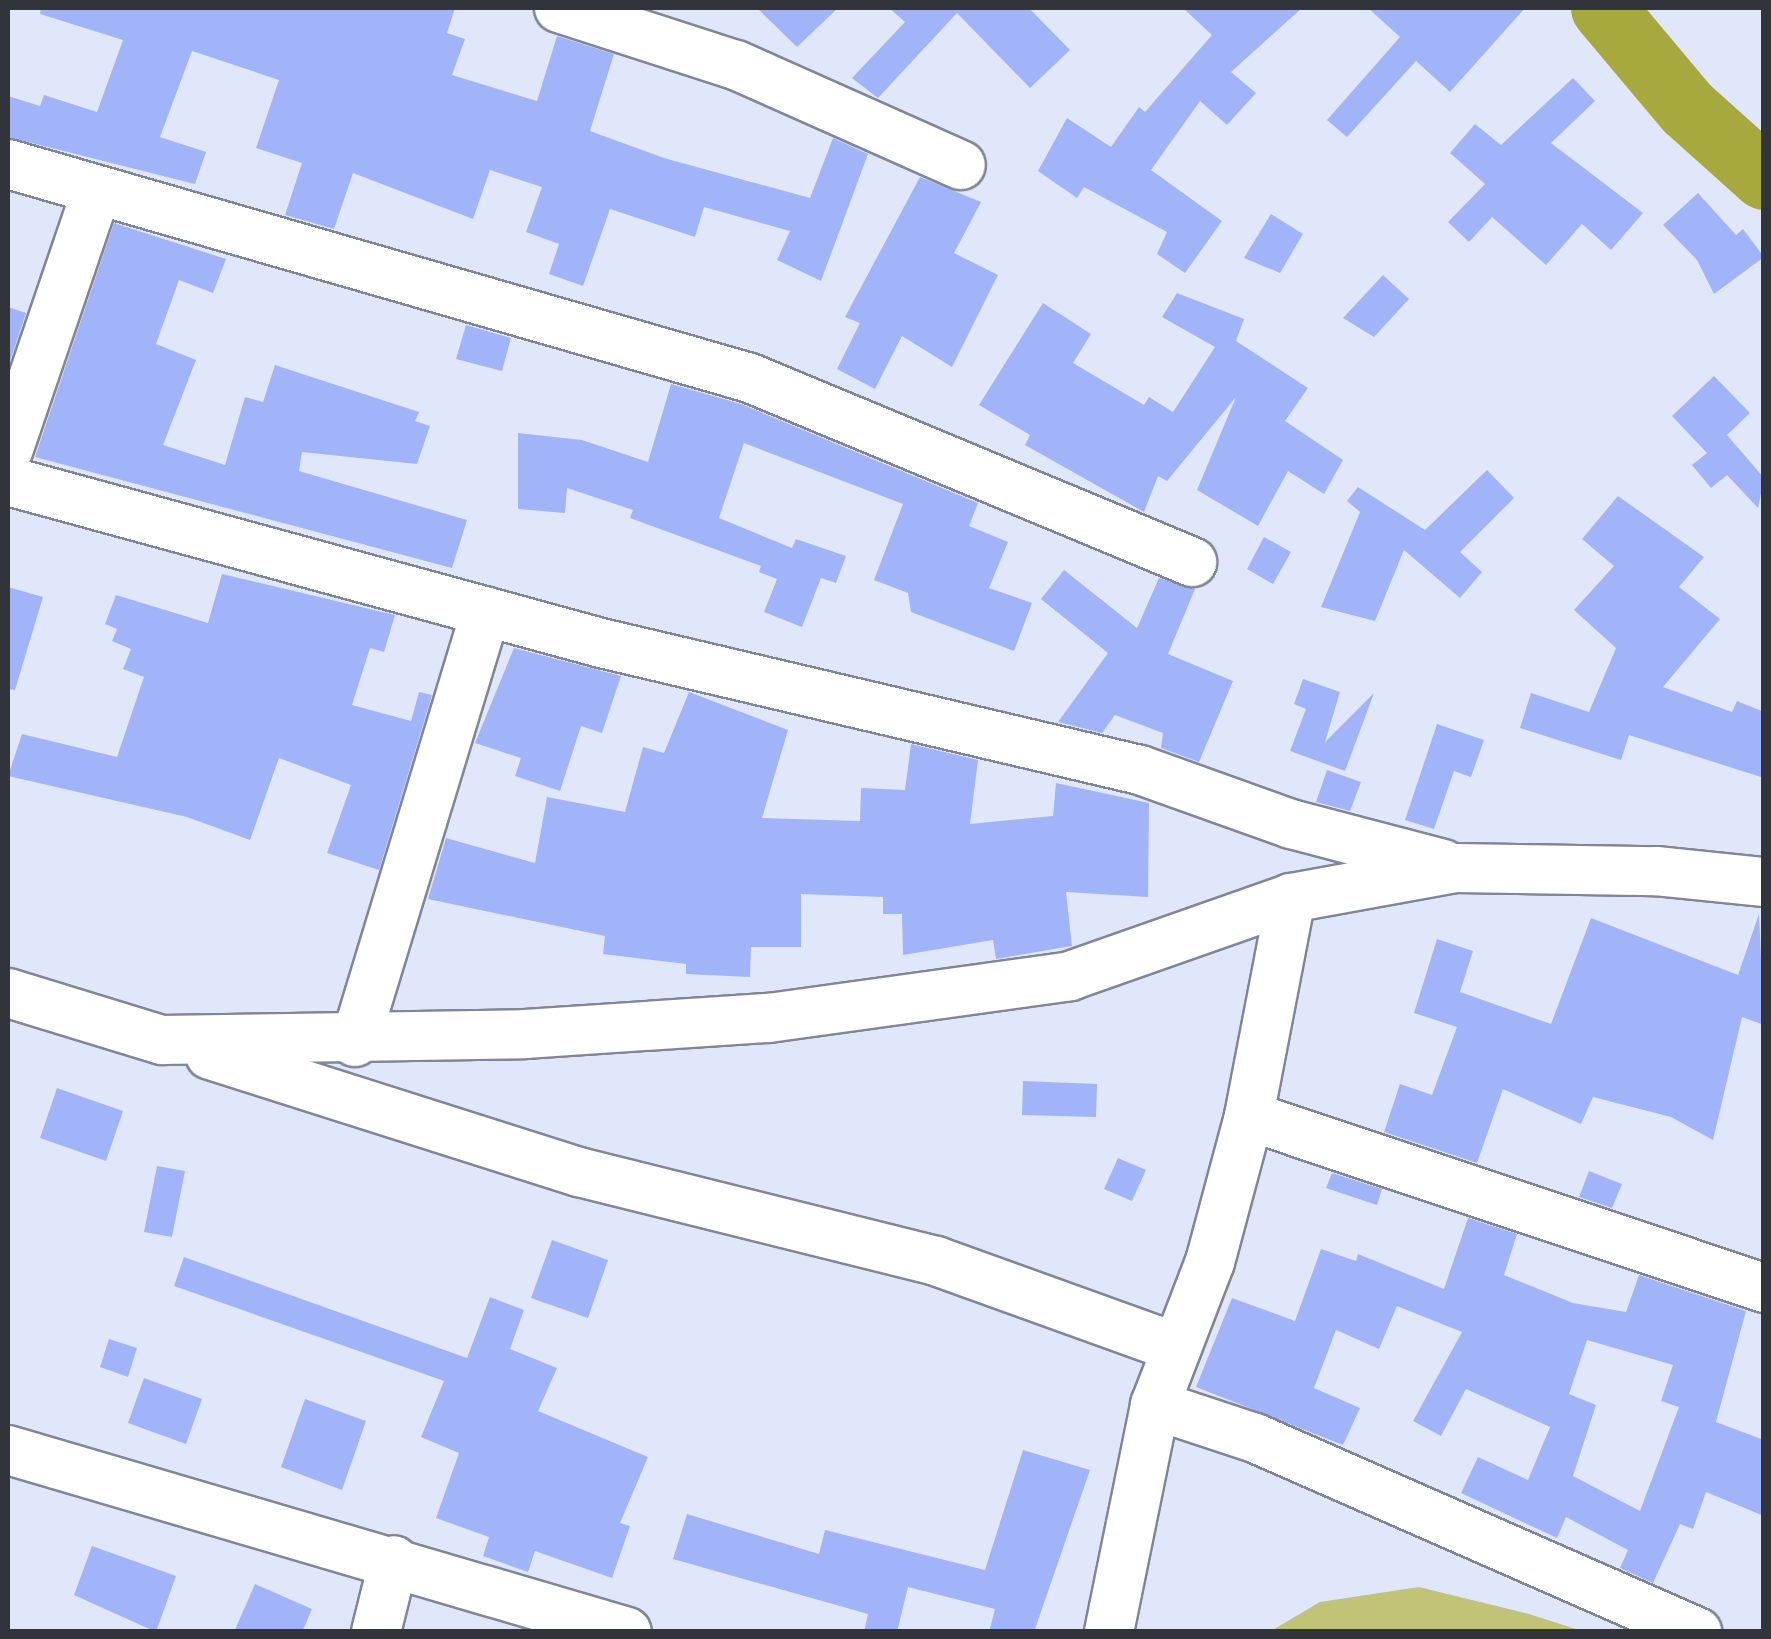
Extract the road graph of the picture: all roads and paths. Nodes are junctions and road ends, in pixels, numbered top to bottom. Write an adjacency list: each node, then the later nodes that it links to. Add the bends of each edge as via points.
1 (559, 8): 3 (street, via 736,66)
2 (8, 164): 4 (street)
3 (961, 166)
4 (96, 192): 5 (street); 7 (street, via 750,378)
5 (8, 450)
6 (8, 482): 8 (street)
7 (1192, 562)
8 (486, 612): 9 (street, via 912,721 1140,770 1291,824); 14 (street)
9 (1456, 868): 10 (street, via 1656,871); 11 (street)
10 (1764, 882)
11 (1291, 898): 14 (street, via 1070,976 769,1018); 15 (street)
12 (8, 993): 13 (street)
13 (162, 1040): 14 (street); 17 (street, via 579,1172 936,1261)
14 (355, 1042)
15 (1249, 1116): 16 (street); 17 (street)
16 (1764, 1288)
17 (1178, 1348): 18 (street)
18 (1155, 1405): 23 (street); 24 (street, via 1271,1445)
19 (8, 1450): 20 (street)
20 (394, 1560): 21 (street); 22 (street)
21 (376, 1632)
22 (626, 1632)
23 (1109, 1632)
24 (1697, 1632)

